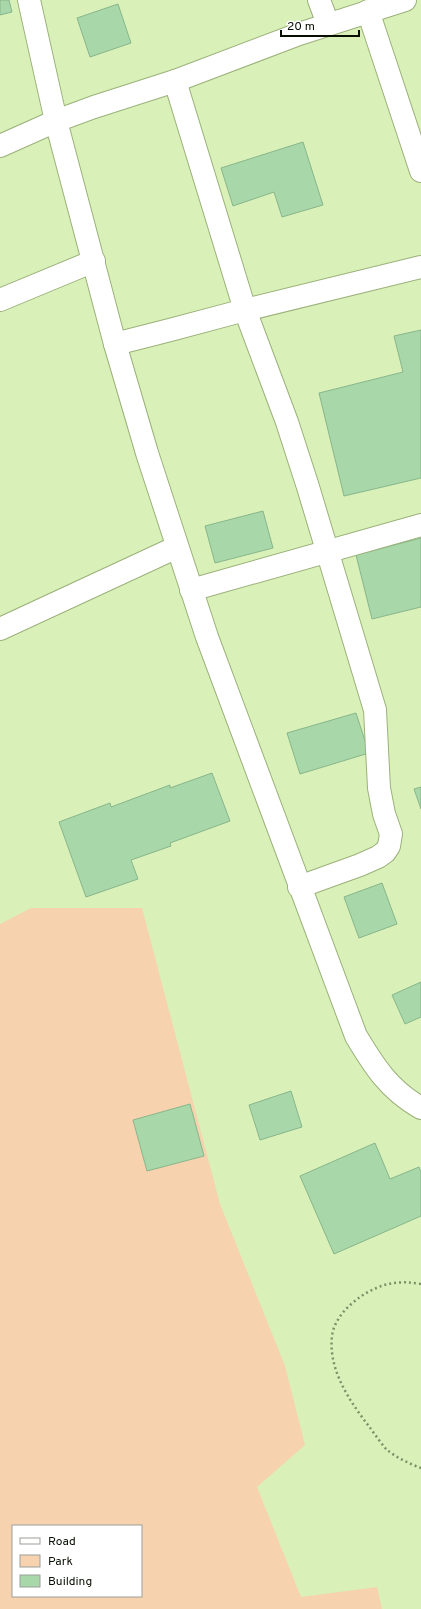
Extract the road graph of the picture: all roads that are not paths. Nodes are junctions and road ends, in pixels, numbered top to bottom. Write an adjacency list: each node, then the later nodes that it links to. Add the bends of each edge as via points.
1 (29, 0): 7 (street)
2 (319, 0): 5 (street)
3 (405, 0): 4 (street)
4 (368, 11): 5 (street); 9 (street)
5 (328, 24): 6 (street)
6 (174, 81): 7 (street); 13 (street)
7 (56, 121): 8 (street); 10 (street)
8 (0, 146)
9 (421, 170)
10 (94, 261): 12 (street); 14 (street)
11 (421, 267): 13 (street)
12 (0, 300)
13 (245, 310): 14 (street); 17 (street, via 287,422)
14 (115, 344): 16 (street)
15 (421, 525): 17 (street)
16 (178, 547): 18 (street); 19 (street)
17 (326, 551): 18 (street); 20 (street, via 375,710 379,788 391,834 389,846 378,857)
18 (191, 590): 20 (street)
19 (0, 630)
20 (299, 887): 21 (street, via 356,1036 373,1065 387,1082)
21 (421, 1108)

